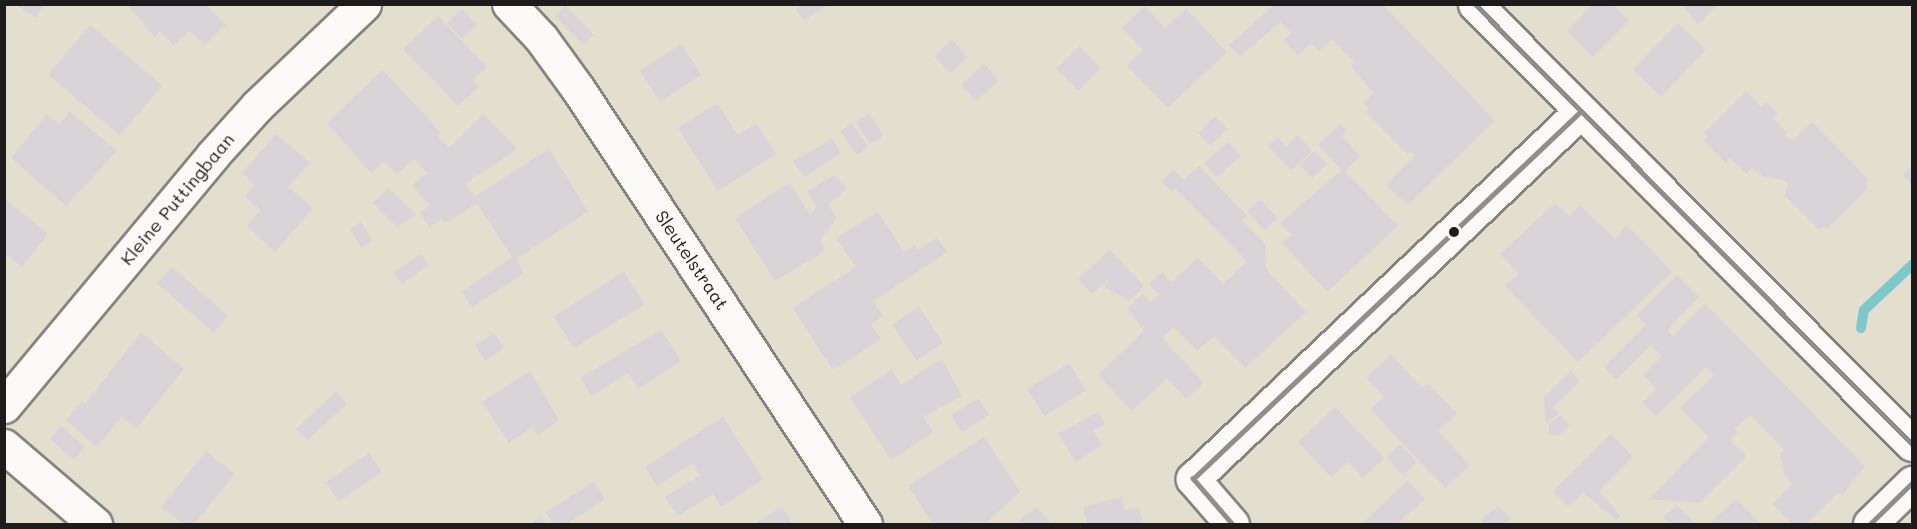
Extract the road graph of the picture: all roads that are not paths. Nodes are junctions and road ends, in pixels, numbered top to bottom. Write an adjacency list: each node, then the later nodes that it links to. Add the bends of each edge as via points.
1 (364, 4): 5 (street, Kleine Puttingbaan, via 219,148)
2 (509, 4): 10 (street, Sleutelstraat, via 541,38 578,88)
3 (1475, 4): 4 (street)
4 (1580, 112): 6 (street); 11 (street, via 1193,479)
5 (4, 406)
6 (1912, 444)
7 (4, 446): 9 (street)
8 (1912, 483): 12 (street)
9 (95, 525)
10 (866, 525)
11 (1232, 525)
12 (1870, 525)

